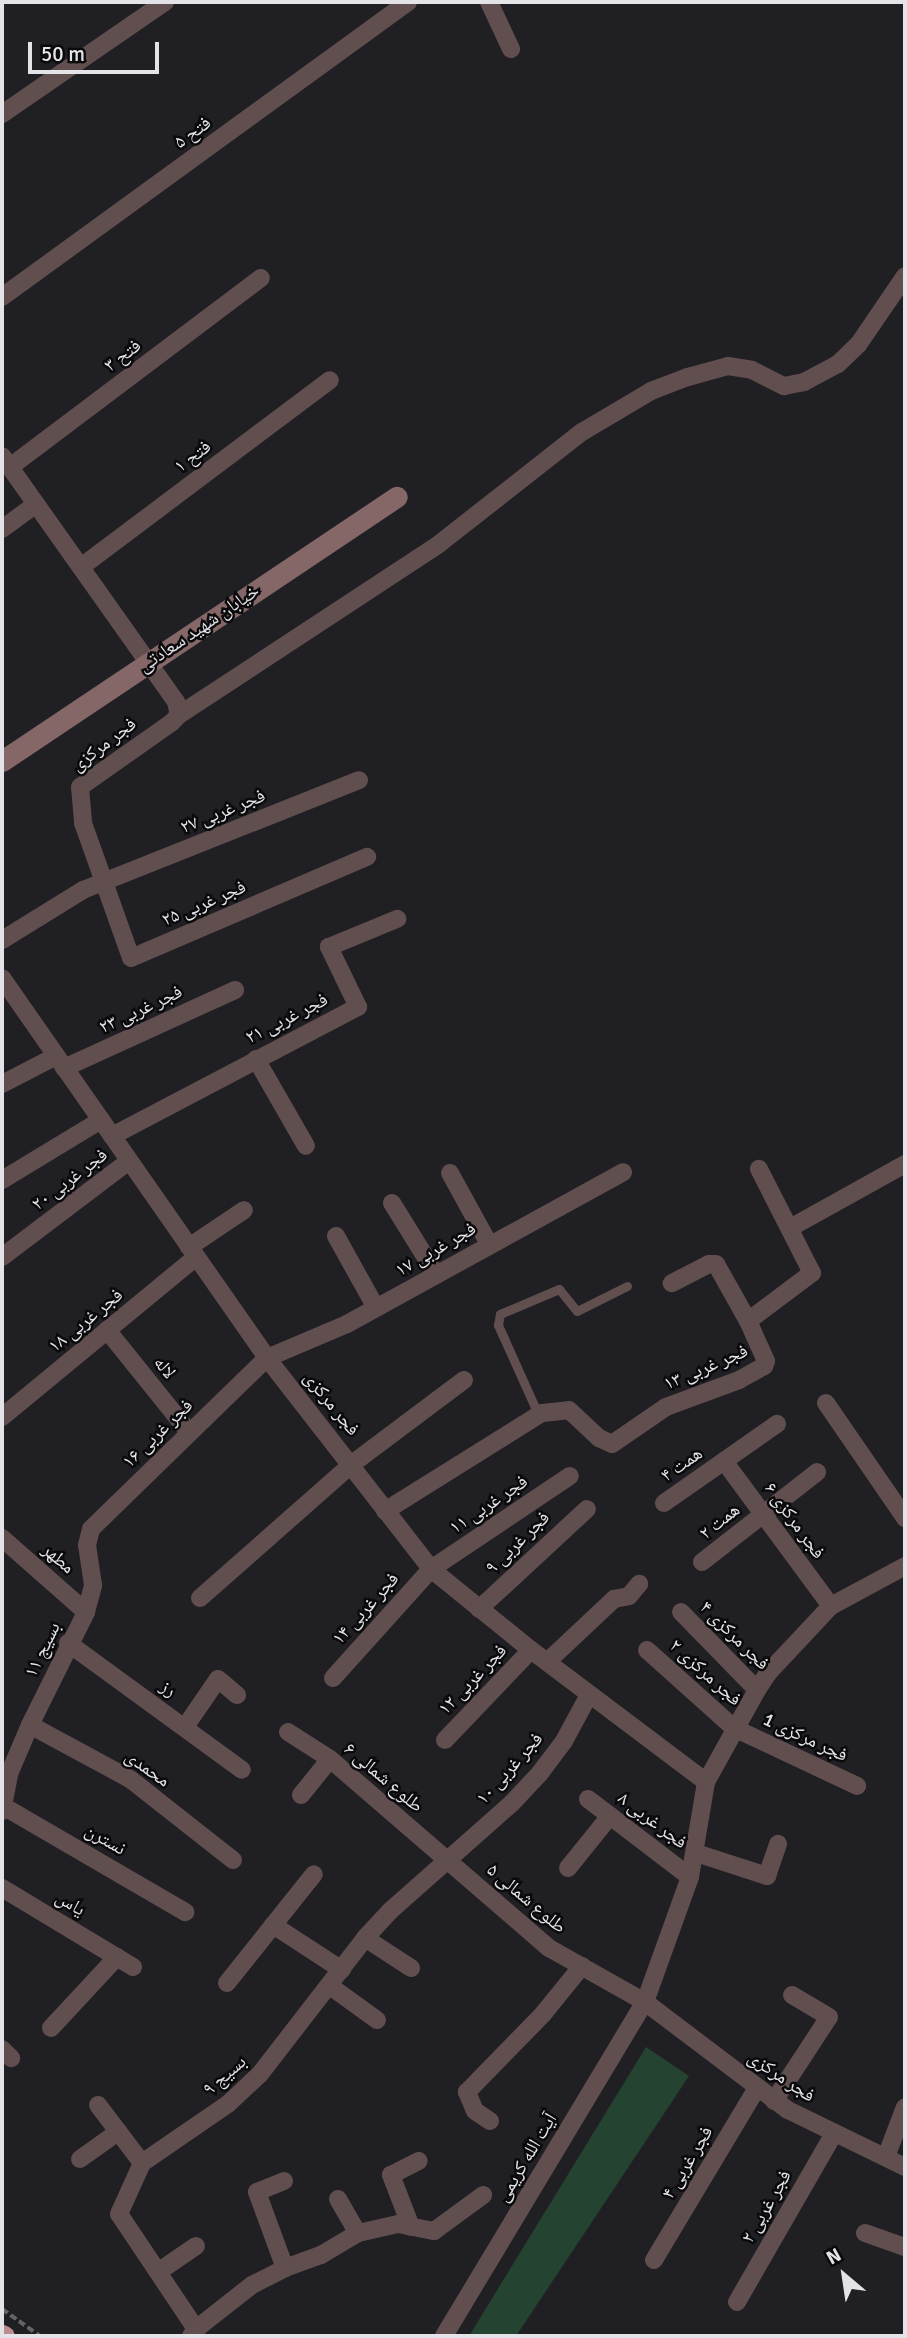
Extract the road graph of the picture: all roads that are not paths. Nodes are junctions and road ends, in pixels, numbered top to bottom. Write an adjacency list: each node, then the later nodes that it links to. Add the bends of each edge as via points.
1 (164, 2): 5 (street)
2 (408, 2): 8 (street, فتح ۵)
3 (489, 2): 4 (street)
4 (511, 49)
5 (2, 114)
6 (905, 276): 16 (street, via 858,345 838,364 804,382 784,386 752,370 728,366 651,391 582,432 439,544)
7 (261, 278): 10 (street, فتح ۳)
8 (2, 297)
9 (330, 380): 14 (street, فتح ۱)
10 (6, 461): 12 (street)
11 (397, 497): 15 (main road, خیابان شهید سعادتی)
12 (36, 504): 13 (street); 14 (street)
13 (2, 529)
14 (81, 567): 15 (street)
15 (148, 663): 16 (street); 17 (main road, خیابان شهید سعادتی)
16 (177, 708): 20 (street, فجر مرکزی, via 80,787 83,823)
17 (2, 761)
18 (359, 780): 20 (street, فجر غربی ۲۷)
19 (367, 857): 20 (street, فجر غربی ۲۵, via 131,958)
20 (103, 883): 22 (street, via 83,890)
21 (397, 919): 25 (street, فجر غربی ۲۱, via 329,947 358,1007)
22 (2, 940)
23 (2, 978): 26 (street, فجر مرکزی)
24 (235, 990): 26 (street, فجر غربی ۲۳)
25 (256, 1059): 29 (street, فجر غربی ۲۱); 30 (street)
26 (60, 1062): 27 (street, فجر غربی ۲۳); 28 (street, فجر مرکزی)
27 (2, 1084)
28 (101, 1120): 29 (street, فجر مرکزی); 36 (street)
29 (112, 1136): 31 (street, فجر مرکزی)
30 (306, 1146)
31 (130, 1161): 42 (street, فجر مرکزی); 43 (street, فجر غربی ۲۰)
32 (905, 1164): 39 (street)
33 (759, 1169): 39 (street)
34 (623, 1172): 41 (street, فجر غربی ۱۷)
35 (450, 1173): 41 (street)
36 (2, 1181)
37 (391, 1203): 44 (street)
38 (244, 1210): 42 (street, فجر غربی ۱۸)
39 (790, 1228): 48 (street, via 812,1273)
40 (335, 1236): 47 (street)
41 (489, 1244): 44 (street, فجر غربی ۱۷)
42 (193, 1252): 49 (street, فجر غربی ۱۸); 50 (street, فجر مرکزی)
43 (2, 1257)
44 (436, 1274): 47 (street, فجر غربی ۱۷)
45 (672, 1283): 48 (street, فجر غربی ۱۳, via 716,1264)
46 (627, 1286): 53 (lane, via 577,1311 559,1289 500,1314 498,1325)
47 (376, 1308): 50 (street, فجر غربی ۱۷)
48 (748, 1321): 53 (street, فجر غربی ۱۳, via 766,1361 764,1366 666,1407 612,1444 599,1438 569,1409)
49 (107, 1330): 54 (street, فجر غربی ۱۸); 56 (street, لاله)
50 (267, 1358): 56 (street, فجر غربی ۱۶); 58 (street, فجر مرکزی)
51 (464, 1380): 58 (street)
52 (826, 1403): 65 (street)
53 (538, 1414): 63 (street, فجر غربی ۱۳)
54 (2, 1417)
55 (776, 1424): 57 (street, همت ۴)
56 (189, 1432): 67 (street, فجر غربی ۱۶, via 90,1529)
57 (724, 1461): 61 (street, همت ۴); 64 (street, فجر مرکزی ۶)
58 (352, 1464): 63 (street, فجر مرکزی); 72 (street)
59 (817, 1472): 64 (street, همت ۲)
60 (570, 1476): 70 (street, فجر غربی ۱۱)
61 (664, 1503)
62 (587, 1509): 74 (street, فجر غربی ۹)
63 (385, 1511): 70 (street, فجر مرکزی)
64 (763, 1514): 68 (street, همت ۲); 73 (street, فجر مرکزی ۶)
65 (905, 1518)
66 (2, 1538): 75 (street, مطهر)
67 (87, 1545): 75 (street, بسیج ۱۱, via 93,1585)
68 (702, 1562)
69 (905, 1566): 73 (street)
70 (431, 1569): 74 (street, فجر مرکزی); 81 (street, فجر غربی ۱۴)
71 (639, 1584): 80 (street, via 629,1596 614,1599)
72 (200, 1598)
73 (831, 1606): 82 (street)
74 (479, 1609): 78 (street, فجر مرکزی)
75 (86, 1612): 77 (street, بسیج ۱۱)
76 (681, 1612): 82 (street, فجر مرکزی ۴)
77 (68, 1643): 85 (street, بسیج ۱۱); 86 (street, رز)
78 (531, 1650): 80 (street, فجر مرکزی); 89 (street, فجر غربی ۱۲)
79 (647, 1650): 87 (street, فجر مرکزی ۲)
80 (548, 1661): 84 (street, فجر مرکزی)
81 (333, 1678)
82 (757, 1690): 87 (street)
83 (237, 1695): 86 (street, via 218,1679)
84 (589, 1695): 93 (street, فجر مرکزی); 102 (street, فجر غربی ۱۰, via 540,1773)
85 (30, 1725): 92 (street, بسیج ۱۱); 101 (street, محمدی, via 130,1779)
86 (185, 1727): 91 (street, رز)
87 (734, 1728): 93 (street); 94 (street, فجر مرکزی 1)
88 (288, 1732): 90 (street, طلوع شمالی ۶)
89 (445, 1740)
90 (330, 1759): 95 (street); 102 (street, طلوع شمالی ۶)
91 (242, 1770)
92 (5, 1772): 97 (street, بسیج ۱۱)
93 (706, 1782): 100 (street)
94 (857, 1786)
95 (301, 1795)
96 (588, 1799): 98 (street, فجر غربی ۸)
97 (2, 1808): 107 (street, نسترن)
98 (610, 1816): 103 (street); 105 (street, فجر غربی ۸)
99 (778, 1844): 100 (street, via 767,1876)
100 (696, 1853): 105 (street)
101 (233, 1860)
102 (447, 1860): 109 (street, بسیج ۹); 111 (street, طلوع شمالی ۵, via 550,1948)
103 (568, 1868)
104 (314, 1874): 108 (street)
105 (690, 1877): 118 (street, آیت الله کریمی)
106 (2, 1888): 110 (street, یاس)
107 (185, 1912)
108 (273, 1925): 114 (street); 115 (street)
109 (365, 1938): 113 (street); 114 (street, بسیج ۹)
110 (117, 1957): 112 (street, یاس); 120 (street)
111 (582, 1966): 118 (street, طلوع شمالی ۵); 125 (street, via 543,2014 467,2092 475,2110)
112 (134, 1967)
113 (411, 1968)
114 (342, 1970): 116 (street, بسیج ۹)
115 (227, 1983)
116 (330, 1986): 119 (street); 131 (street, بسیج ۹, via 260,2074 228,2104)
117 (792, 1995): 122 (street, via 829,2017)
118 (645, 2002): 121 (street, فجر مرکزی); 146 (street, آیت الله کریمی)
119 (377, 2020)
120 (51, 2028)
121 (757, 2088): 122 (street, فجر مرکزی); 141 (street, فجر غربی ۴)
122 (774, 2101): 127 (street, فجر مرکزی)
123 (98, 2105): 126 (street)
124 (905, 2107): 128 (street)
125 (490, 2121)
126 (118, 2132): 129 (street); 131 (street)
127 (834, 2133): 128 (street, فجر مرکزی); 144 (street, فجر غربی ۲)
128 (886, 2157): 132 (street, فجر مرکزی)
129 (80, 2159)
130 (419, 2161): 136 (street, via 391,2175)
131 (142, 2163): 143 (street, via 119,2214)
132 (905, 2167)
133 (284, 2181): 142 (street, via 257,2192)
134 (483, 2195): 136 (street, via 434,2231)
135 (338, 2199): 137 (street)
136 (411, 2227): 137 (street, via 398,2224)
137 (358, 2233): 142 (street, via 321,2255)
138 (865, 2233): 140 (street)
139 (195, 2246): 143 (street)
140 (905, 2247)
141 (654, 2260)
142 (285, 2268): 145 (street, via 251,2285)
143 (158, 2272): 145 (street)
144 (737, 2302)
145 (193, 2332)
146 (444, 2336)

